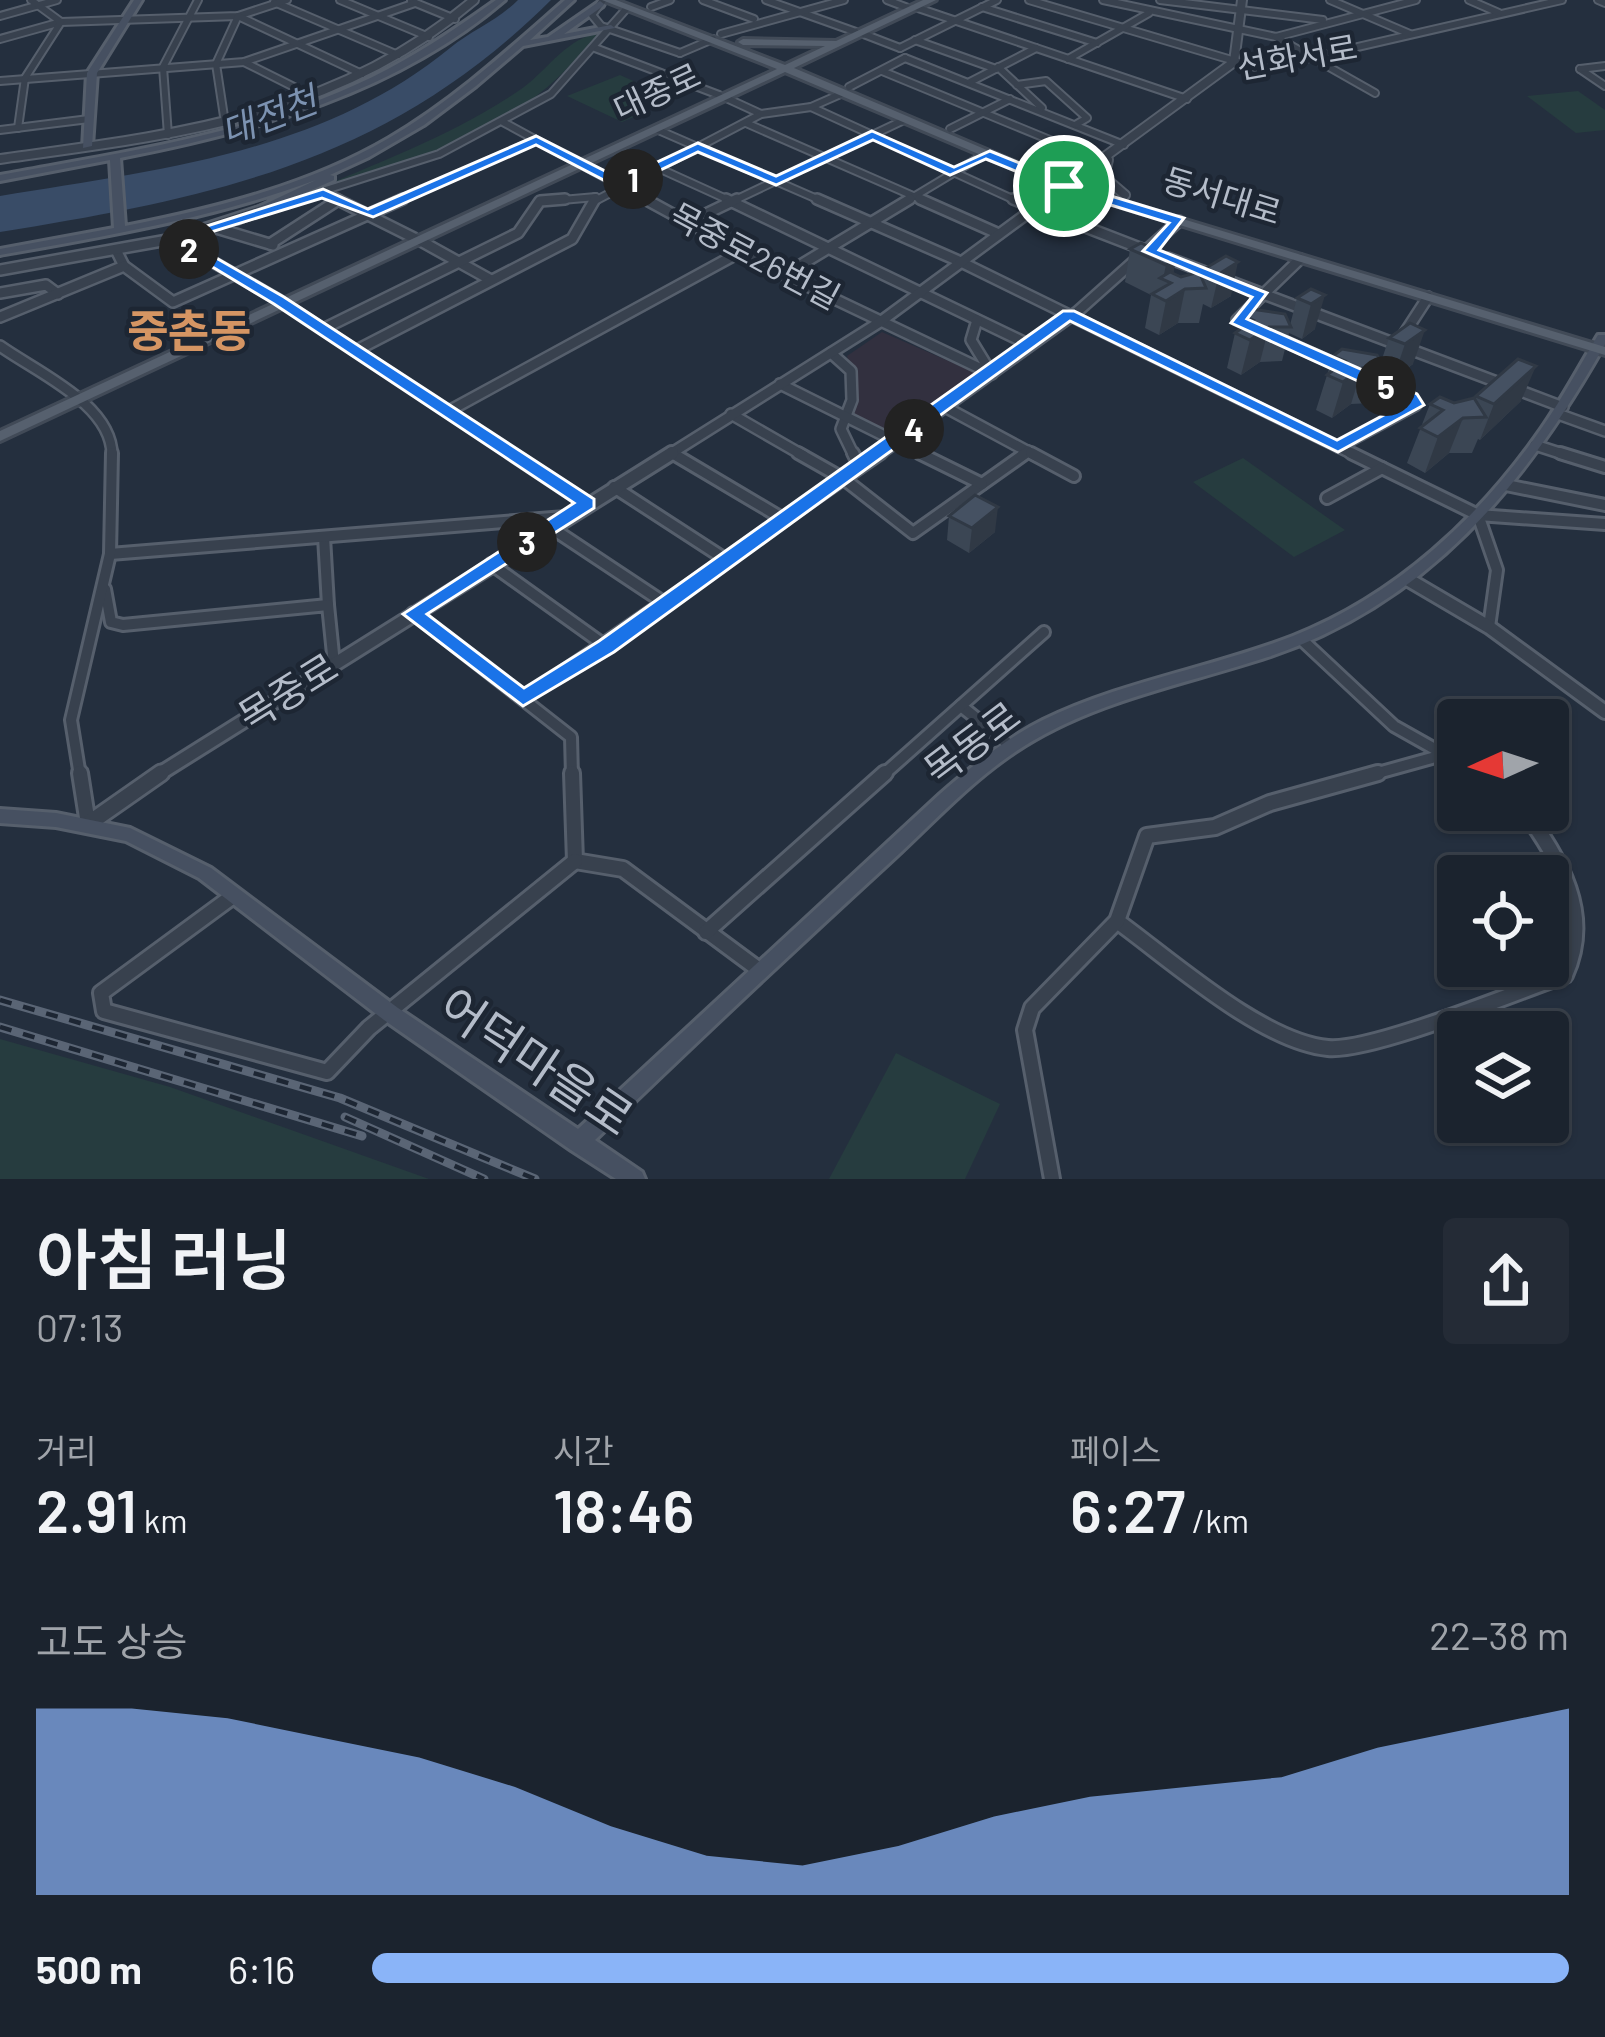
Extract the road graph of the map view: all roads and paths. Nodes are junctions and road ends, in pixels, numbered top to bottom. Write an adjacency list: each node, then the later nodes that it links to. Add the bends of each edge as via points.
1 (57, 0): 26 (street)
2 (138, 0): 42 (main road)
3 (198, 0): 39 (street)
4 (287, 0): 24 (street)
5 (340, 0): 38 (street)
6 (474, 0): 40 (street)
7 (498, 0): 63 (main road); 117 (main road, via 441,46 363,86 236,131)
8 (570, 0): 62 (main road)
9 (670, 0): 29 (street)
10 (703, 0): 41 (street)
11 (766, 0): 34 (street)
12 (887, 0): 27 (street)
13 (997, 0): 30 (street)
14 (1029, 0): 47 (street)
15 (1103, 0): 31 (street)
16 (1289, 0): 35 (street)
17 (1330, 0): 32 (street)
18 (1416, 0): 32 (street)
19 (1469, 0): 33 (street)
20 (1562, 0): 33 (street, 선화서로)
21 (411, 1): 38 (street); 40 (street)
22 (836, 1): 34 (street)
23 (1164, 1): 28 (street); 31 (street)
24 (274, 2): 37 (street); 48 (street)
25 (614, 2): 29 (main road, 동서대로); 46 (street); 46 (street, via 594,21); 52 (main road, 동서대로); 56 (main road)
26 (34, 3): 36 (street); 45 (street)
27 (920, 4): 43 (street); 49 (main road, 대종로)
28 (1242, 5): 35 (street); 50 (street)
29 (652, 7): 52 (main road, 동서대로)
30 (982, 7): 43 (street); 60 (street)
31 (1149, 13): 47 (street); 50 (street)
32 (1359, 14): 44 (street); 51 (street)
33 (1501, 14): 51 (street, 선화서로)
34 (809, 15): 41 (street); 49 (street)
35 (1288, 15): 44 (street)
36 (0, 16)
37 (238, 16): 39 (street); 58 (street); 74 (street)
38 (377, 16): 48 (street); 54 (street)
39 (189, 17): 42 (street); 77 (street)
40 (455, 19): 54 (street)
41 (754, 19): 52 (street)
42 (125, 20): 45 (street); 80 (main road)
43 (955, 21): 57 (street); 66 (street)
44 (1333, 21): 53 (street)
45 (61, 22): 55 (street); 83 (street)
46 (611, 28): 56 (main road); 64 (street); 67 (street)
47 (1122, 28): 60 (street); 73 (street)
48 (338, 29): 58 (street); 68 (street)
49 (858, 33): 59 (main road, 대종로); 65 (street)
50 (1240, 33): 53 (street); 73 (street)
51 (1412, 34): 70 (street, 선화서로)
52 (717, 36): 61 (main road, 동서대로); 67 (street)
53 (1276, 37): 70 (street)
54 (429, 38): 63 (street)
55 (0, 39)
56 (550, 39): 62 (main road)
57 (915, 40): 65 (street); 78 (street)
58 (297, 43): 72 (street); 81 (street)
59 (837, 43): 61 (main road); 75 (main road, 대종로); 85 (main road, via 824,55)
60 (1096, 43): 71 (street)
61 (736, 44): 75 (main road, 동서대로); 84 (main road)
62 (519, 45): 118 (main road)
63 (414, 47): 68 (street)
64 (595, 48): 82 (street); 101 (street, via 550,94)
65 (900, 48): 69 (street)
66 (1036, 48): 71 (street); 78 (street)
67 (680, 53): 82 (street)
68 (398, 55): 81 (street)
69 (905, 58): 79 (street); 87 (street)
70 (1313, 58): 73 (street, 선화서로, via 1262,69); 90 (street)
71 (1068, 59): 93 (street)
72 (244, 62): 74 (street); 91 (street)
73 (1234, 62): 93 (street, 선화서로)
74 (216, 64): 77 (street); 102 (street)
75 (789, 65): 84 (main road, 대종로); 85 (main road, 동서대로)
76 (1605, 66): 89 (street, via 1580,69)
77 (163, 67): 80 (street); 109 (street)
78 (997, 68): 87 (street); 88 (street)
79 (882, 71): 85 (street); 96 (street)
80 (92, 73): 83 (street); 99 (main road)
81 (362, 74): 91 (street)
82 (676, 76): 92 (street)
83 (25, 77): 86 (street); 105 (street)
84 (745, 78): 85 (main road); 92 (main road, 대종로)
85 (833, 80): 95 (street); 100 (main road, 동서대로); 107 (main road, 동서대로)
86 (0, 81)
87 (970, 82): 94 (street)
88 (1017, 85): 98 (street); 104 (street, via 1046,81 1087,118)
89 (1605, 86)
90 (1375, 93)
91 (310, 95): 102 (street)
92 (722, 96): 97 (street, 대종로); 106 (main road, 대종로); 122 (main road, 대종로)
93 (1187, 98): 112 (street, 선화서로)
94 (1010, 99): 96 (street); 98 (street)
95 (811, 107): 97 (street); 110 (street)
96 (983, 112): 107 (street); 121 (street)
97 (761, 114): 103 (street)
98 (1049, 115): 104 (street)
99 (89, 119): 105 (street); 113 (main road)
100 (904, 120): 110 (street); 116 (main road, 동서대로)
101 (502, 122): 111 (street, 목중로26번길); 129 (street, via 439,154)
102 (225, 123): 109 (street)
103 (746, 123): 114 (street); 119 (street)
104 (1075, 125): 112 (street)
105 (18, 128): 108 (street)
106 (656, 129): 114 (street); 122 (main road, 대종로)
107 (950, 129): 127 (main road, 동서대로)
108 (0, 130)
109 (168, 135): 113 (street)
110 (872, 135): 119 (street); 124 (street)
111 (536, 140): 122 (street, 목중로26번길); 136 (street)
112 (1124, 145): 115 (street, 선화서로)
113 (87, 146): 120 (street)
114 (698, 147): 123 (street); 126 (street)
115 (1113, 152): 121 (street, 선화서로); 130 (street, via 1102,170)
116 (986, 154): 124 (street); 127 (main road, 동서대로)
117 (115, 157): 125 (main road); 142 (main road)
118 (362, 157): 137 (main road); 142 (main road)
119 (825, 158): 126 (street); 132 (street)
120 (0, 159)
121 (1101, 161): 127 (street, 선화서로)
122 (581, 162): 128 (street, 목중로26번길); 145 (main road, 대종로)
123 (656, 167): 128 (street); 134 (street)
124 (955, 172): 132 (street); 135 (street)
125 (0, 178)
126 (776, 181): 134 (street); 140 (street)
127 (1068, 182): 130 (main road, 동서대로); 135 (street, 목중로); 138 (main road, 동서대로)
128 (621, 185): 131 (street); 139 (street, 목중로26번길)
129 (323, 193): 133 (street); 137 (street)
130 (1125, 195): 172 (main road, 동서대로)
131 (596, 197): 154 (street, via 540,200 518,233); 160 (street, via 572,239)
132 (914, 197): 140 (street); 143 (street)
133 (338, 200): 136 (street); 146 (street)
134 (732, 202): 139 (street); 147 (street)
135 (1034, 209): 143 (street, 목중로); 151 (street)
136 (368, 214): 145 (street); 149 (street)
137 (234, 221): 141 (street)
138 (1179, 221): 151 (street); 153 (main road, 동서대로)
139 (689, 222): 150 (street, 목중로26번길)
140 (871, 223): 147 (street); 155 (street)
141 (215, 227): 144 (street); 146 (street)
142 (120, 229): 152 (main road)
143 (999, 234): 155 (street, 목중로)
144 (173, 239): 148 (street); 158 (street)
145 (416, 239): 154 (street); 166 (main road, 대종로)
146 (270, 244): 149 (street)
147 (830, 247): 159 (street); 161 (street)
148 (116, 250): 156 (street); 157 (street)
149 (287, 251): 158 (street)
150 (742, 251): 159 (street, 목중로26번길); 183 (street)
151 (1150, 251): 164 (street); 167 (street)
152 (0, 252)
153 (1300, 259): 164 (street, 동서대로); 165 (main road, 동서대로)
154 (458, 262): 160 (street); 171 (street)
155 (961, 262): 161 (street, 목중로); 167 (street)
156 (124, 266): 158 (street, via 173,302); 163 (street)
157 (0, 270)
158 (233, 274): 166 (street)
159 (784, 275): 170 (street, 목중로26번길)
160 (491, 280): 176 (street)
161 (924, 290): 169 (street); 170 (street, 목중로)
162 (0, 292): 163 (street, via 46,285)
163 (58, 294): 168 (street)
164 (1262, 296): 175 (street); 190 (street, via 1237,320 1416,405)
165 (1428, 297): 172 (main road, 동서대로); 175 (street)
166 (281, 302): 171 (street); 180 (main road, 대종로)
167 (1069, 315): 173 (street); 190 (street)
168 (0, 317)
169 (977, 320): 173 (street); 178 (street, via 971,340)
170 (880, 322): 177 (street, 목중로); 178 (street, 목중로26번길)
171 (322, 329): 176 (street)
172 (1602, 344): 182 (main road, 목동로)
173 (1030, 345): 178 (street)
174 (0, 346): 180 (street)
175 (1395, 347): 182 (street)
176 (355, 351): 183 (street)
177 (831, 352): 179 (street, 목중로); 185 (street, via 851,371)
178 (992, 374): 181 (street)
179 (779, 384): 184 (street, 목중로); 185 (street)
180 (75, 398): 187 (main road, 대종로); 210 (street, via 112,436)
181 (945, 407): 188 (street); 191 (street)
182 (1561, 410): 186 (street); 189 (main road, 목동로)
183 (447, 412): 202 (street)
184 (731, 414): 192 (street, 목중로); 197 (street)
185 (845, 415): 188 (street); 193 (street, via 841,429)
186 (1605, 430)
187 (0, 434)
188 (898, 440): 193 (street); 198 (street)
189 (1535, 445): 194 (street); 199 (main road, 목동로)
190 (1338, 447): 195 (street)
191 (1028, 451): 196 (street); 198 (street)
192 (671, 452): 200 (street, 목중로); 206 (street)
193 (860, 467): 197 (street)
194 (1605, 467)
195 (1382, 468): 201 (street); 204 (street)
196 (1074, 476)
197 (844, 478): 198 (street, via 913,533); 206 (street)
198 (982, 484)
199 (1505, 484): 203 (street); 204 (main road, 목동로)
200 (614, 487): 202 (street, 목중로); 211 (street)
201 (1327, 498)
202 (587, 503): 205 (street, 목중로)
203 (1605, 505)
204 (1478, 515): 207 (street); 213 (main road, 목동로); 218 (street, via 1502,589)
205 (566, 517): 208 (street, 목중로); 209 (street)
206 (785, 520): 211 (street)
207 (1605, 524)
208 (550, 527): 212 (street, 목중로); 215 (street)
209 (324, 537): 210 (street); 216 (street)
210 (110, 554): 214 (street)
211 (728, 561): 215 (street)
212 (491, 564): 217 (street, 목중로); 221 (street)
213 (1408, 580): 218 (street); 220 (main road, 목동로)
214 (104, 586): 216 (street, via 111,622 123,625); 230 (street, via 71,720)
215 (667, 604): 221 (street)
216 (328, 605): 222 (street)
217 (413, 614): 222 (street, 목중로); 223 (street)
218 (1489, 627): 225 (street)
219 (1044, 632): 224 (street)
220 (1301, 639): 226 (main road, 목동로, via 1094,702); 227 (street)
221 (607, 646): 223 (street)
222 (334, 664): 230 (street, 목중로)
223 (523, 698): 232 (street, via 572,737)
224 (961, 706): 226 (street); 235 (street)
225 (1605, 712)
226 (1011, 746): 236 (main road, 목동로)
227 (1437, 755)
228 (1437, 756): 234 (street, via 1270,803 1215,827 1147,836)
229 (0, 816): 230 (main road, 어덕마을로)
230 (88, 824): 233 (main road, 어덕마을로, via 130,835)
231 (1536, 831): 234 (street, via 1573,893 1578,924 1565,975 1372,1041 1329,1048 1285,1034)
232 (575, 861): 235 (street, via 623,869); 237 (street, 어덕마을로)
233 (233, 896): 237 (main road, 어덕마을로); 237 (street, 어덕마을로, via 101,993 104,1011 327,1072)
234 (1118, 921): 240 (street, via 1032,1008 1025,1030)
235 (706, 932): 236 (street)
236 (758, 969): 238 (main road, 목동로)
237 (392, 1014): 238 (main road, 어덕마을로)
238 (578, 1143): 239 (main road, 어덕마을로)
239 (634, 1179)
240 (1052, 1179)

